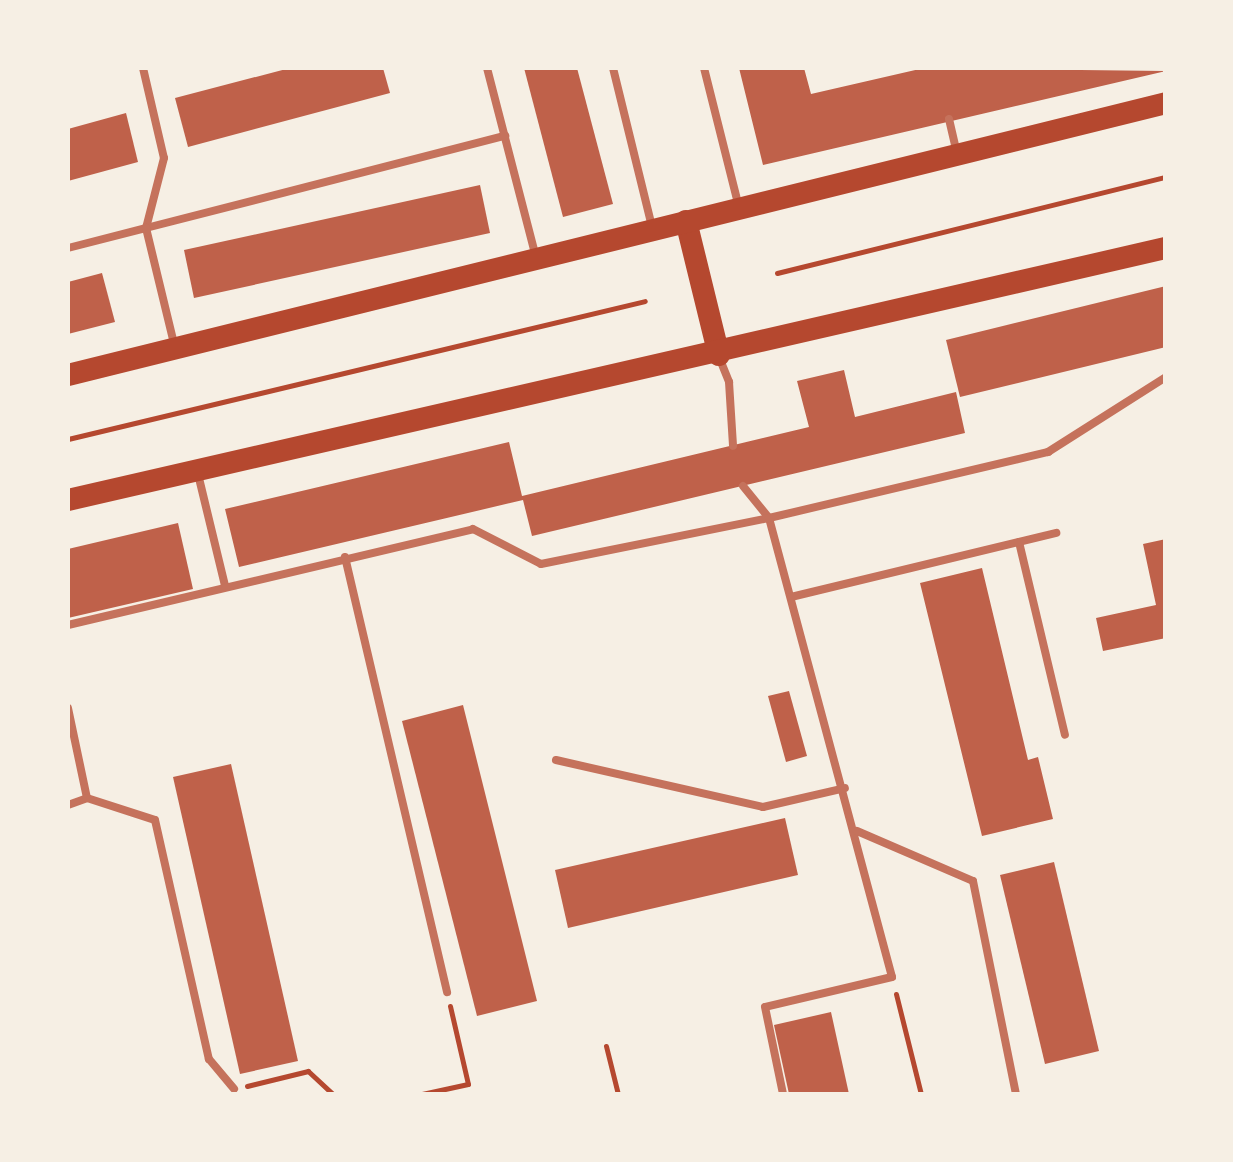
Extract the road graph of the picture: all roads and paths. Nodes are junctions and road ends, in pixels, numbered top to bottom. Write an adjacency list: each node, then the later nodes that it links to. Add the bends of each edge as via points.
1 (144, 68): 12 (lane, via 164,158)
2 (487, 68): 7 (lane)
3 (613, 68): 13 (lane)
4 (704, 68): 10 (lane)
5 (1166, 103): 8 (main road)
6 (950, 119): 8 (lane)
7 (505, 136): 12 (lane); 16 (lane)
8 (957, 154): 10 (main road)
9 (1166, 177): 17 (path)
10 (739, 207): 11 (main road)
11 (686, 221): 13 (main road); 20 (main road)
12 (146, 228): 14 (lane); 19 (lane)
13 (652, 228): 16 (main road)
14 (68, 248)
15 (1166, 248): 20 (main road)
16 (536, 257): 19 (main road)
17 (777, 273)
18 (646, 301): 23 (path)
19 (174, 346): 21 (main road)
20 (718, 356): 24 (lane, via 729,382); 25 (main road)
21 (68, 375)
22 (1166, 377): 28 (lane, via 1048,452)
23 (68, 440)
24 (732, 446)
25 (196, 466): 27 (main road); 32 (lane)
26 (743, 486): 28 (lane)
27 (68, 500)
28 (769, 518): 31 (lane, via 541,564 473,530); 33 (lane)
29 (1056, 534): 30 (lane)
30 (1019, 542): 33 (lane); 36 (lane)
31 (345, 558): 32 (lane); 43 (lane)
32 (225, 586): 34 (lane)
33 (791, 597): 38 (lane)
34 (68, 624)
35 (68, 708): 39 (lane)
36 (1065, 735)
37 (556, 760): 38 (lane, via 763,806)
38 (845, 788): 41 (lane)
39 (87, 798): 40 (lane); 45 (lane, via 155,820 209,1059)
40 (68, 804)
41 (857, 831): 42 (lane); 51 (lane, via 973,882)
42 (892, 977): 49 (lane, via 764,1007); 50 (path)
43 (447, 992): 47 (path, via 468,1084)
44 (606, 1046): 48 (path)
45 (234, 1088): 46 (path, via 308,1071)
46 (333, 1094)
47 (422, 1094)
48 (618, 1094)
49 (783, 1094)
50 (921, 1094)
51 (1016, 1094)

